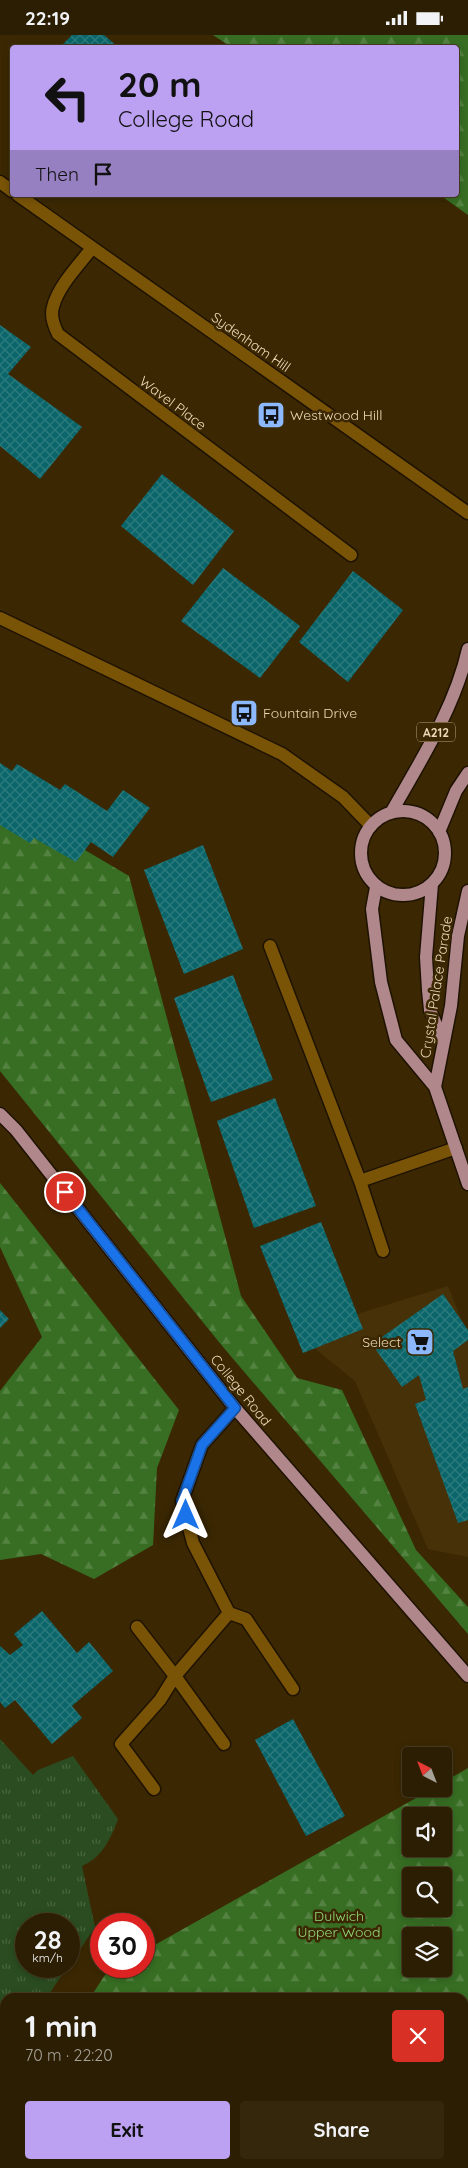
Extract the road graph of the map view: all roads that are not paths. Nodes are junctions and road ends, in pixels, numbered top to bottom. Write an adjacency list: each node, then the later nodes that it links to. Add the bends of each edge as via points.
1 (21, 197): 2 (street, Sydenham Hill)
2 (92, 248): 3 (street, Sydenham Hill); 4 (street, Wavel Place, via 58,294 52,309 58,334)
3 (468, 513)
4 (351, 555)
5 (0, 618): 9 (street, via 282,754 343,797)
6 (468, 649): 8 (main road, A212, via 434,736)
7 (468, 773): 10 (main road, via 456,791)
8 (392, 811): 9 (main road, A212); 10 (main road, via 419,815)
9 (371, 826): 12 (main road, via 363,841 361,855 365,872)
10 (439, 832): 11 (main road, via 445,858)
11 (432, 884): 12 (main road, via 414,894 400,896); 15 (main road, via 426,957 428,990 430,1010)
12 (376, 887): 16 (main road, Crystal Palace Parade, via 372,909 381,981 396,1041)
13 (468, 891): 15 (main road, Crystal Palace Parade)
14 (270, 947): 19 (street)
15 (443, 1041): 16 (main road, Crystal Palace Parade)
16 (435, 1087): 18 (main road, Crystal Palace Parade)
17 (0, 1114): 22 (main road, College Road, via 16,1130)
18 (456, 1148): 19 (street); 20 (main road, Crystal Palace Parade)
19 (360, 1181): 21 (street)
20 (468, 1184)
21 (383, 1251)
22 (235, 1408): 23 (street, via 202,1445 182,1501 193,1543); 26 (main road, College Road)
23 (229, 1613): 25 (street); 27 (street, via 246,1619)
24 (137, 1627): 25 (street)
25 (176, 1676): 28 (street); 29 (street, via 160,1700 121,1744)
26 (468, 1676)
27 (293, 1689)
28 (224, 1744)
29 (154, 1789)

